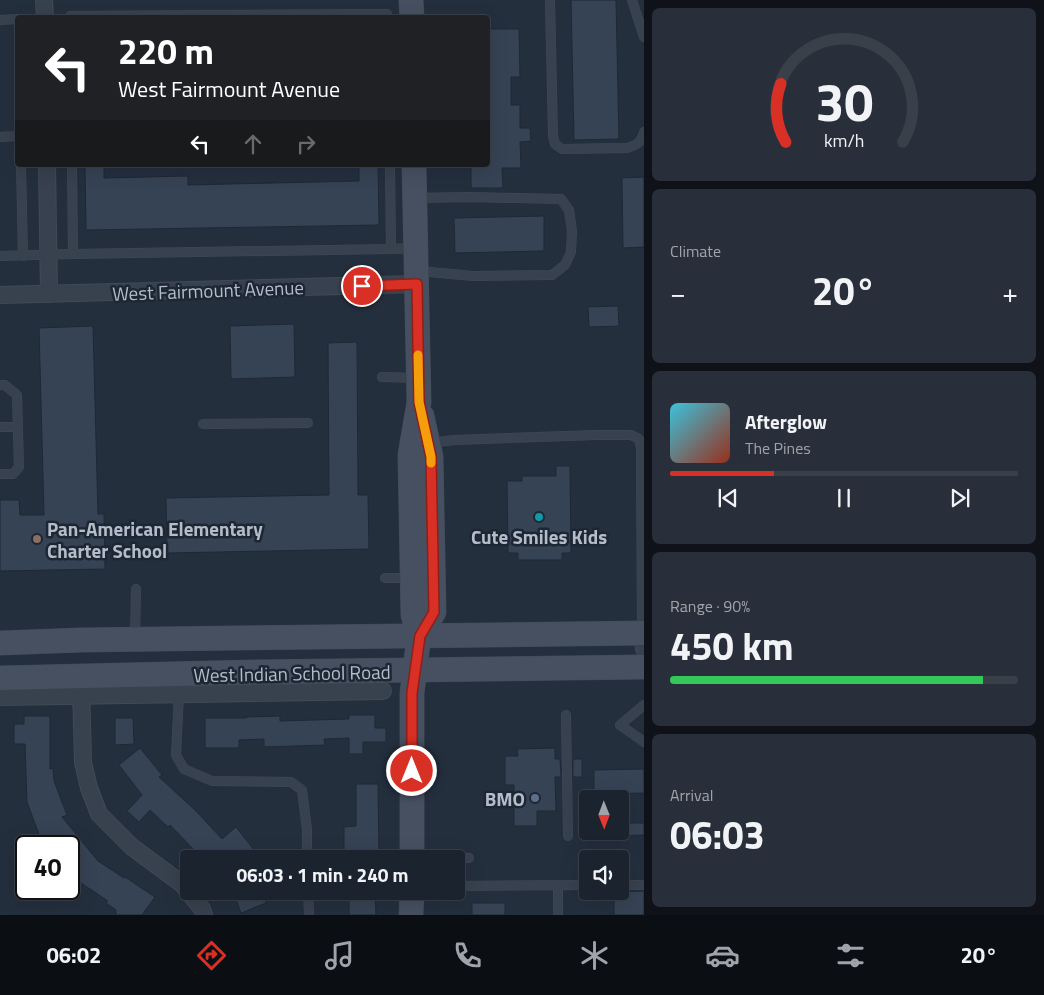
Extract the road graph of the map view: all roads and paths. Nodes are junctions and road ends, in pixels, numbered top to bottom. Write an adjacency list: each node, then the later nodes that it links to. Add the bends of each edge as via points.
1 (44, 0): 5 (street)
2 (411, 0): 8 (main road)
3 (550, 0): 12 (lane, via 555,144 562,149 626,148 642,140)
4 (632, 0): 11 (lane)
5 (45, 15)
6 (229, 15): 7 (lane)
7 (387, 15)
8 (412, 15)
9 (15, 19): 10 (lane)
10 (0, 20)
11 (644, 37)
12 (644, 132)
13 (15, 136): 14 (lane)
14 (0, 137)
15 (21, 167): 26 (lane)
16 (47, 167): 24 (street)
17 (72, 167): 23 (lane)
18 (390, 167): 22 (lane)
19 (414, 167): 20 (main road)
20 (415, 198): 21 (main road); 27 (lane, via 561,199 570,210 572,231 571,252 565,265 552,275)
21 (416, 248): 22 (lane); 27 (main road)
22 (391, 249): 23 (lane)
23 (73, 254): 24 (lane)
24 (48, 255): 26 (lane); 28 (street)
25 (0, 256): 26 (lane)
26 (23, 256)
27 (417, 278): 28 (street, West Fairmount Avenue); 31 (main road)
28 (49, 294): 29 (street, West Fairmount Avenue)
29 (0, 295)
30 (382, 377): 31 (lane)
31 (418, 378): 33 (main road)
32 (0, 385): 37 (lane, via 5,385 16,395)
33 (419, 402): 38 (main road); 41 (main road, via 410,455)
34 (308, 423): 35 (lane)
35 (203, 424)
36 (0, 427): 37 (lane)
37 (18, 427): 39 (lane, via 19,467 13,474)
38 (428, 443): 43 (main road, via 431,457 434,612); 44 (lane, via 595,435 631,435 639,439 642,448)
39 (0, 474)
40 (385, 578): 41 (lane)
41 (412, 578): 43 (main road, via 412,615)
42 (136, 589): 45 (lane)
43 (420, 636): 44 (main road, West Indian School Road); 45 (main road, West Indian School Road); 48 (main road)
44 (643, 638)
45 (135, 640): 46 (main road, West Indian School Road)
46 (0, 643)
47 (644, 667): 48 (main road, West Indian School Road)
48 (415, 671): 50 (main road, West Indian School Road); 59 (main road, via 412,693)
49 (0, 678): 50 (main road, West Indian School Road)
50 (81, 686): 52 (street, West Indian School Road); 53 (street, West Indian School Road); 69 (street, via 82,762 99,814 132,847 182,884)
51 (384, 691): 52 (street, West Indian School Road)
52 (179, 694): 58 (lane, via 176,754 184,769 212,782 290,782 302,790)
53 (0, 697)
54 (644, 705): 56 (lane, via 620,725)
55 (566, 715): 57 (lane)
56 (644, 742)
57 (568, 836)
58 (307, 850)
59 (412, 850)
60 (465, 858): 61 (lane)
61 (469, 858)
62 (579, 885): 66 (lane)
63 (629, 885): 64 (lane)
64 (644, 885)
65 (465, 886): 66 (lane)
66 (558, 886): 72 (lane)
67 (308, 900): 70 (lane)
68 (412, 900): 71 (main road)
69 (204, 915)
70 (309, 915)
71 (412, 915)
72 (558, 915)

